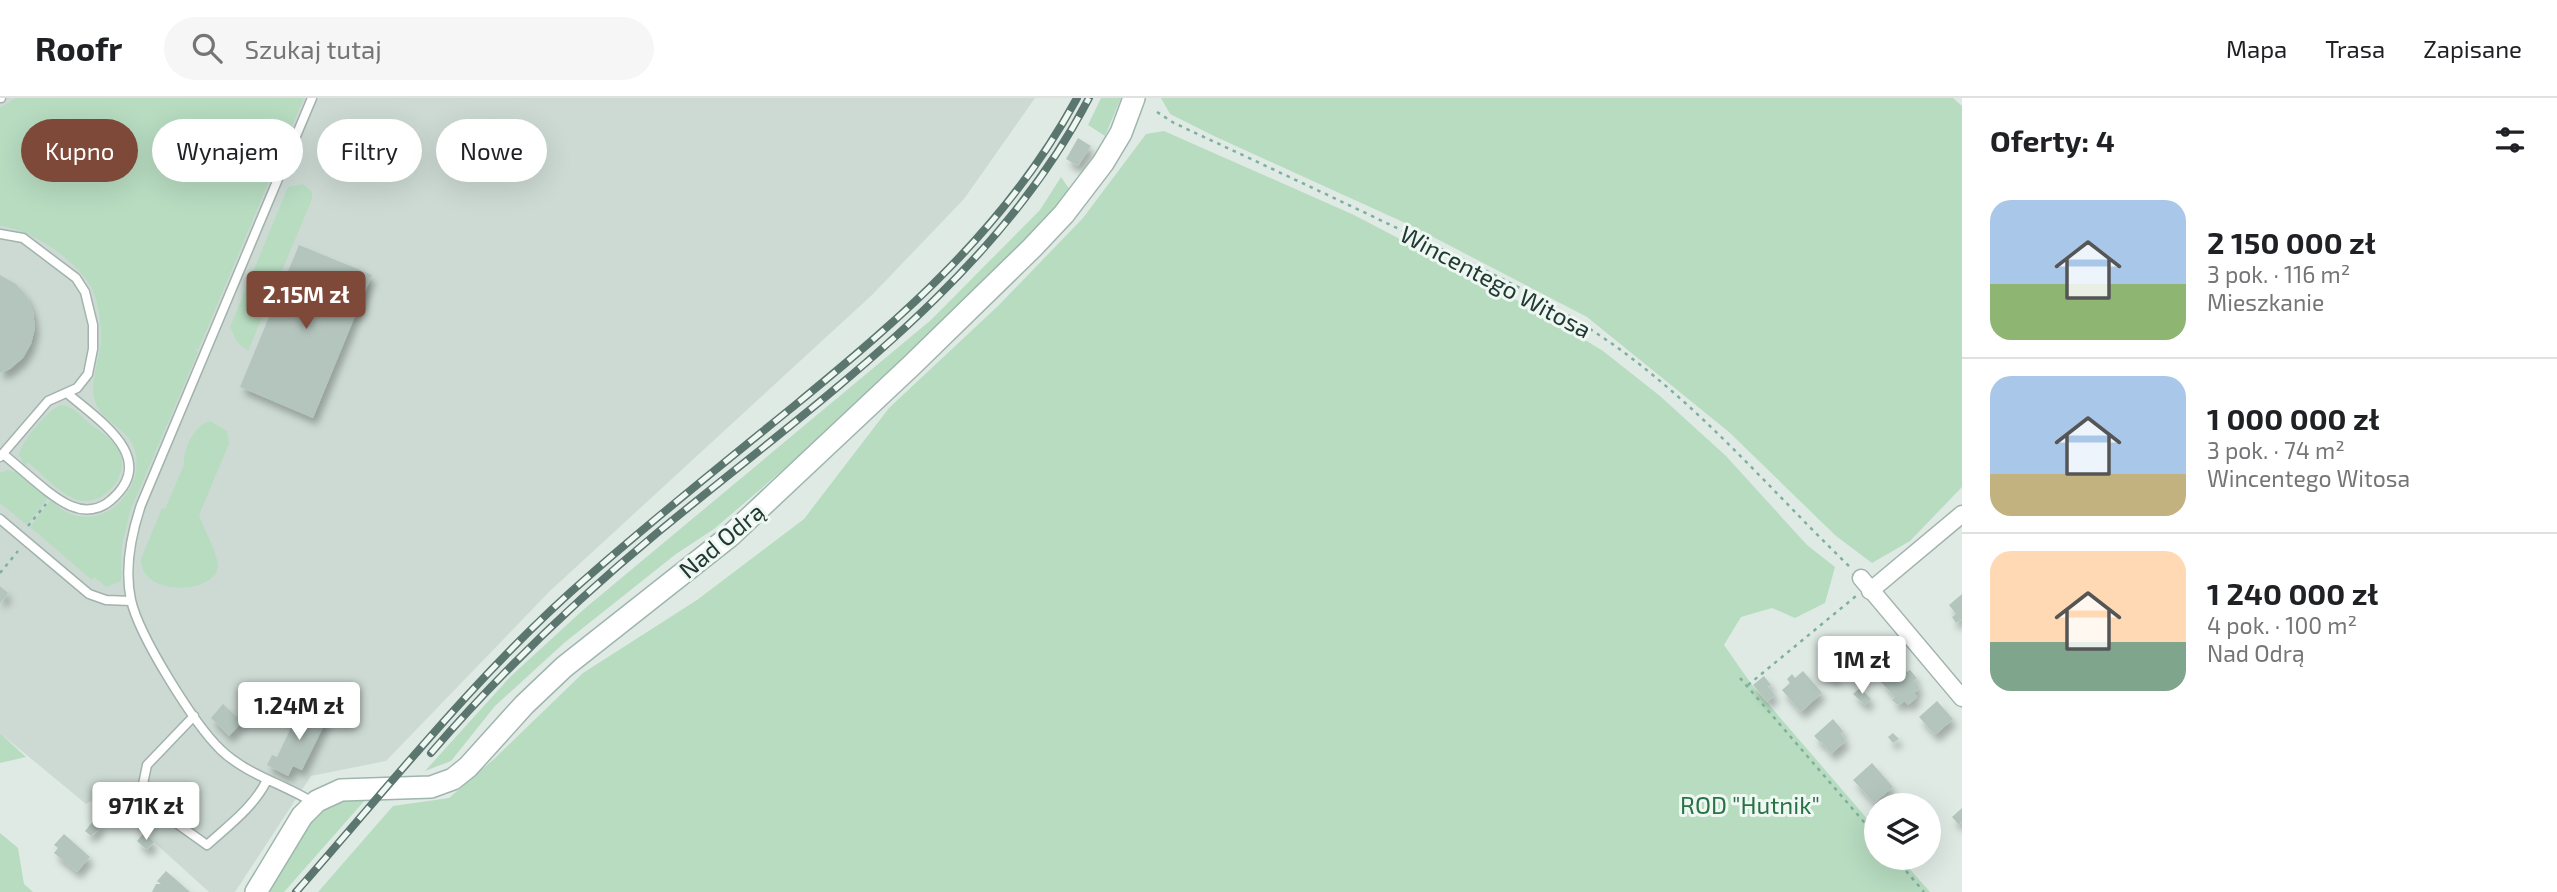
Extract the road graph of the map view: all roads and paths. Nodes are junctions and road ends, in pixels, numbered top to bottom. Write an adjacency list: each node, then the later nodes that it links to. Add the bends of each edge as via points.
1 (312, 98): 10 (lane, via 141,505 130,545)
2 (1135, 98): 16 (street, Nad Odrą, via 1104,163 1032,248 730,536 551,678 463,772 436,786 346,790)
3 (1157, 112): 9 (path, Wincentego Witosa, via 1537,296 1601,336 1698,415)
4 (0, 234): 5 (lane, via 23,238 76,278 85,292 93,349 88,374 78,388)
5 (67, 393): 6 (lane, via 48,401); 6 (lane, via 126,449 129,474 113,498 92,510 71,506)
6 (1, 455)
7 (1962, 514): 9 (street)
8 (0, 519): 10 (lane, via 89,594)
9 (1866, 585): 12 (path); 13 (street)
10 (131, 601): 14 (lane, via 151,645)
11 (1740, 678): 12 (path)
12 (1746, 686): 17 (path)
13 (1962, 698)
14 (194, 716): 15 (lane, via 223,751); 15 (lane, via 147,765 142,789 165,815 206,845 237,819)
15 (267, 780): 16 (lane)
16 (314, 803): 19 (street)
17 (1864, 822)
18 (1905, 870): 20 (path)
19 (256, 892)
20 (1924, 892)

